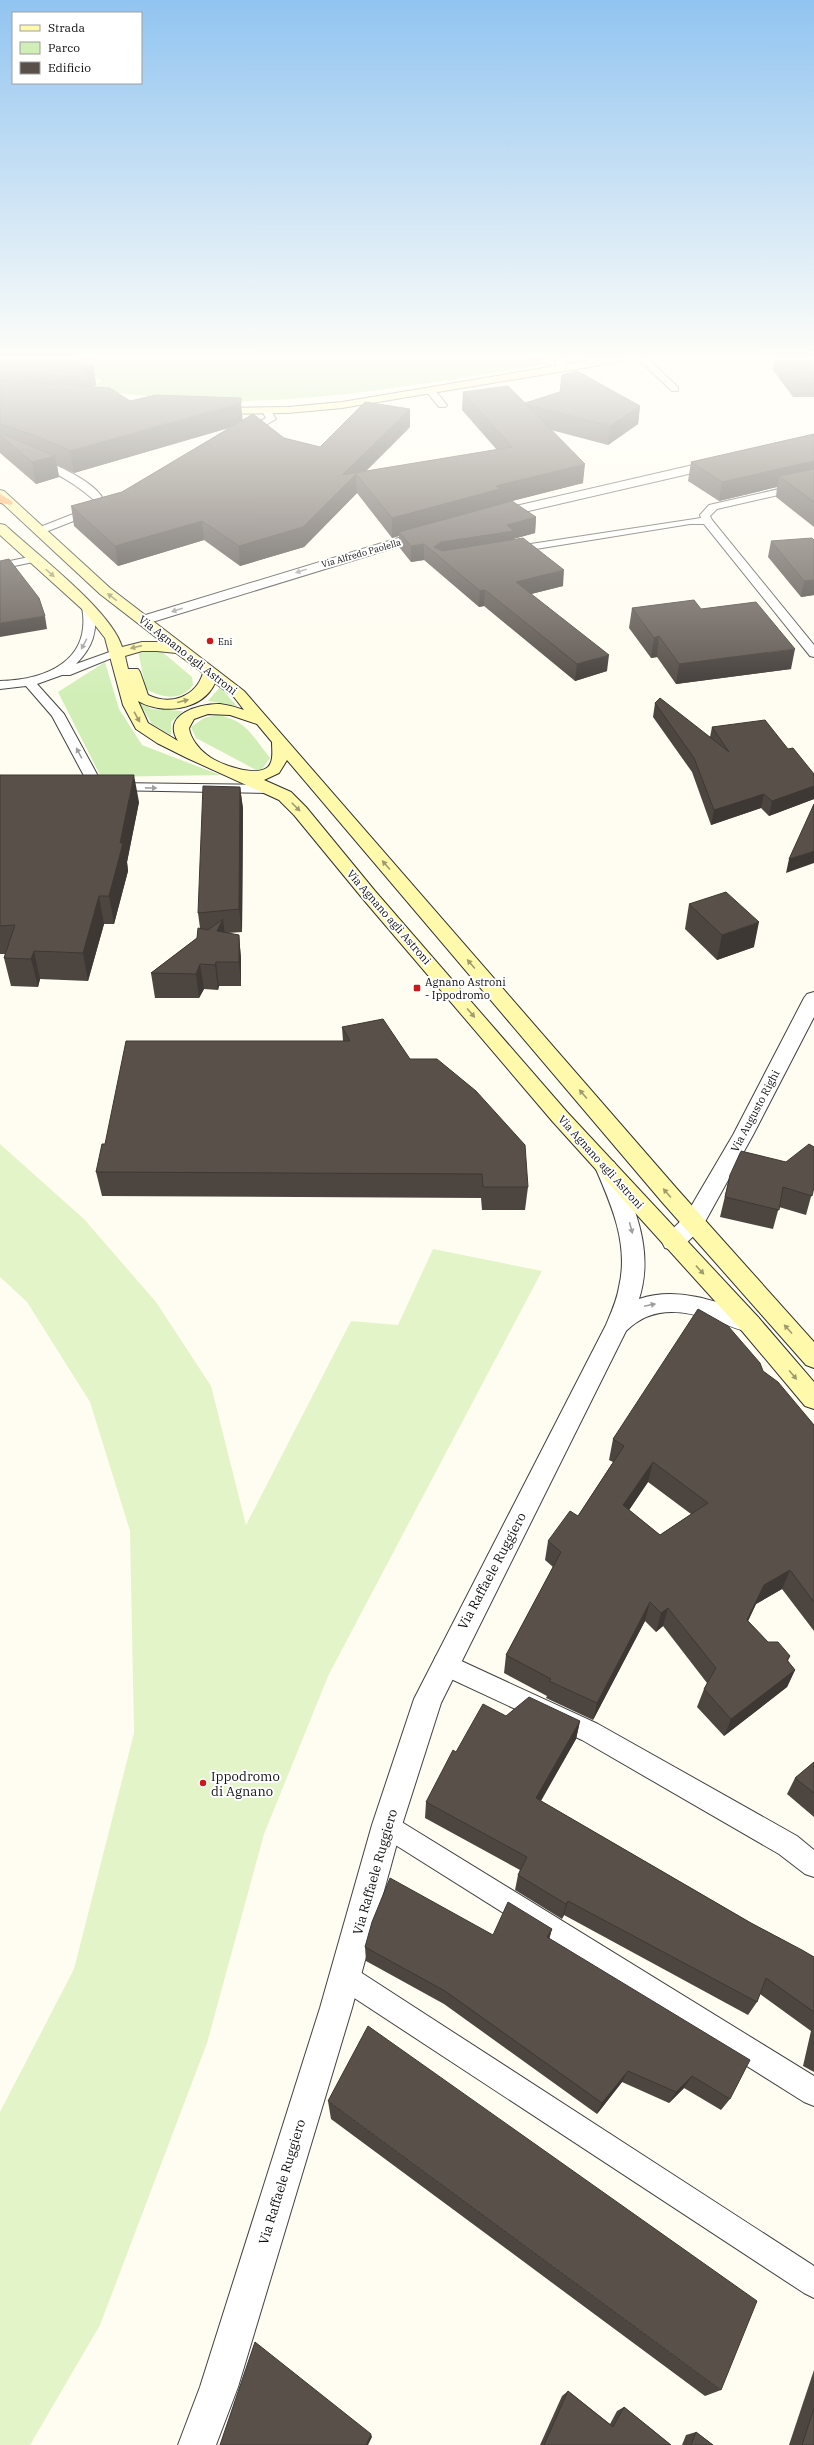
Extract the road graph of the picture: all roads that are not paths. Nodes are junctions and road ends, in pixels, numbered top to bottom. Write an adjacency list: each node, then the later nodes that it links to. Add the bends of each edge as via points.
1 (63, 473): 9 (lane, via 79,482 99,499 100,504 96,509)
2 (674, 473): 5 (street)
3 (814, 484): 6 (lane, via 714,507 705,515)
4 (2, 498): 9 (main road, Via Agnano agli Astroni)
5 (484, 518)
6 (708, 521): 10 (lane, via 690,521); 17 (lane)
7 (0, 528): 11 (main road, Via Agnano agli Astroni)
8 (438, 530): 14 (street, Via Alfredo Paolella, one-way to 14)
9 (39, 531): 14 (main road, Via Agnano agli Astroni, one-way to 9, via 105,591)
10 (496, 552)
11 (34, 559): 12 (lane); 13 (main road, Via Agnano agli Astroni, one-way to 13)
12 (0, 566)
13 (88, 607): 16 (main road, Via Agnano agli Astroni, via 112,636); 19 (lane, one-way to 19, via 91,625 83,648 69,664)
14 (144, 620): 15 (main road, Via Agnano agli Astroni)
15 (183, 649): 16 (main road, one-way to 16, via 144,645); 18 (main road, Via Agnano agli Astroni)
16 (118, 653): 18 (main road, one-way to 18, via 133,668 139,693 151,701 171,704 190,700 202,691); 19 (lane); 24 (main road, Via Agnano agli Astroni, one-way to 24, via 131,706 142,726 163,740)
17 (814, 653)
18 (211, 671): 22 (main road, Via Agnano agli Astroni, via 238,694)
19 (45, 678): 20 (lane)
20 (30, 683): 21 (lane); 27 (lane, one-way to 20, via 58,714)
21 (0, 685)
22 (262, 721): 23 (main road, Via Agnano agli Astroni); 24 (main road, via 219,709 207,710 184,719 180,724 180,733 190,748)
23 (280, 742): 25 (main road, via 278,765 274,771 259,776); 31 (main road, Via Agnano agli Astroni, one-way to 23)
24 (208, 762): 25 (main road, Via Agnano agli Astroni)
25 (245, 776): 28 (main road, Via Agnano agli Astroni)
26 (82, 787): 27 (lane)
27 (97, 787): 28 (lane, one-way to 28)
28 (271, 789): 30 (main road, Via Agnano agli Astroni, one-way to 30, via 285,796 300,811 369,896)
29 (814, 998): 31 (street, Via Augusto Righi)
30 (605, 1166): 32 (main road, Via Agnano agli Astroni); 34 (street, one-way to 34, via 626,1211 632,1235 634,1264 631,1287)
31 (693, 1223): 32 (street, Via Augusto Righi); 35 (main road, Via Agnano agli Astroni, one-way to 31)
32 (673, 1242): 33 (main road, Via Agnano agli Astroni, one-way to 33)
33 (750, 1324): 34 (street, one-way to 33, via 633,1311 650,1304 668,1303 702,1308); 36 (main road, Via Agnano agli Astroni, one-way to 36)
34 (618, 1325): 37 (street, Via Raffaele Ruggiero)
35 (814, 1358)
36 (814, 1399)
37 (444, 1664): 38 (street, Via Raffaele Ruggiero, via 428,1699); 39 (lane, via 590,1732 788,1845)
38 (387, 1825): 40 (street, Via Raffaele Ruggiero); 41 (lane)
39 (814, 1866)
40 (345, 1977): 42 (lane); 43 (street, Via Raffaele Ruggiero, via 219,2387)
41 (814, 2092)
42 (814, 2283)
43 (197, 2445)

